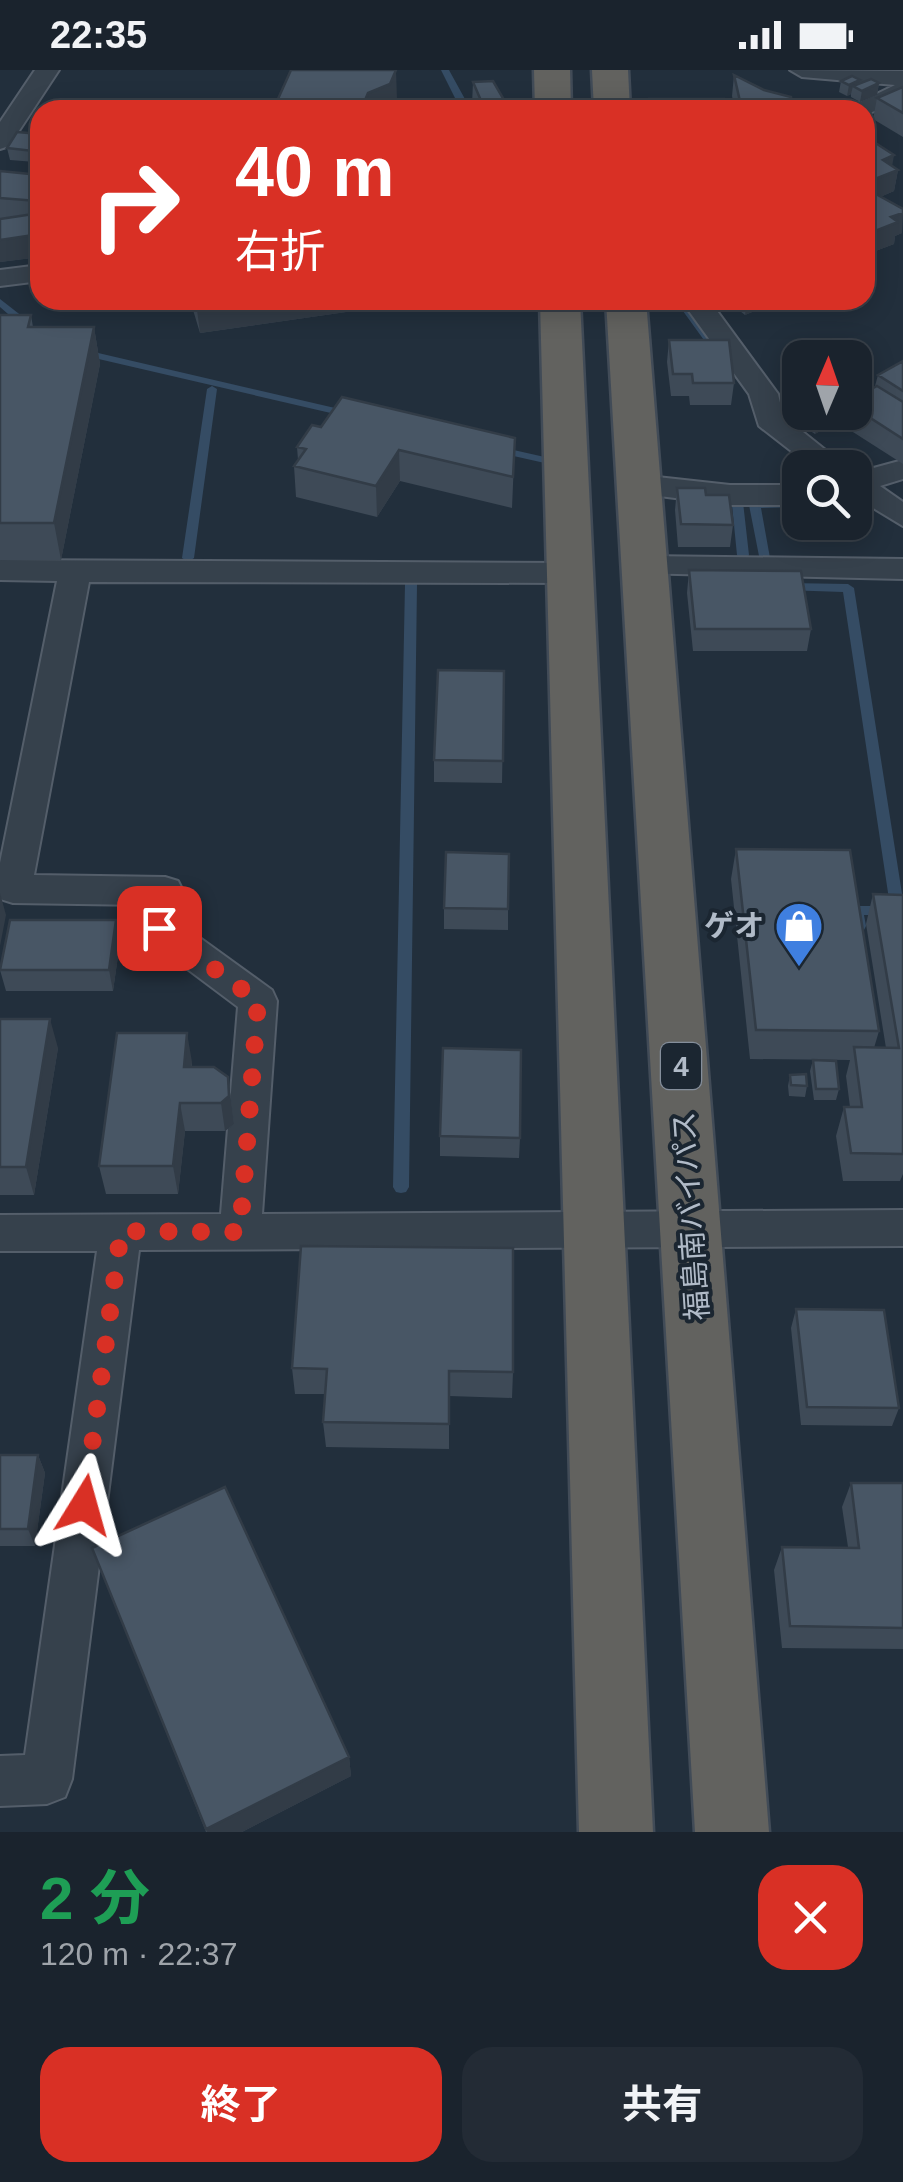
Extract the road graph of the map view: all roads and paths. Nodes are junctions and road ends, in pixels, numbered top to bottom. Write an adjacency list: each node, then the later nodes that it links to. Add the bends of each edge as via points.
1 (48, 70): 10 (street)
2 (552, 70): 7 (highway)
3 (610, 70): 8 (highway)
4 (802, 70): 5 (street)
5 (903, 78)
6 (903, 90): 9 (street)
7 (553, 100)
8 (612, 100)
9 (875, 102)
10 (0, 142)
11 (30, 274): 12 (street)
12 (0, 278)
13 (560, 310): 27 (highway)
14 (627, 310): 19 (highway, 福島南バイパス / 4)
15 (704, 310): 16 (street, via 763,394 769,420)
16 (809, 450)
17 (903, 469): 18 (street)
18 (872, 478)
19 (639, 485): 20 (street); 23 (highway, 福島南バイパス / 4)
20 (782, 495)
21 (872, 495): 22 (street)
22 (903, 516)
23 (645, 566): 24 (street); 32 (highway, 福島南バイパス / 4)
24 (903, 569)
25 (0, 570): 26 (street)
26 (75, 571): 27 (street); 30 (street, via 13,890 165,891 159,928 258,1001)
27 (569, 573): 31 (highway)
28 (903, 1228): 32 (street)
29 (121, 1231): 30 (street); 33 (street); 34 (street, via 47,1779)
30 (240, 1232): 31 (street)
31 (591, 1232): 32 (street); 35 (highway)
32 (692, 1232): 36 (highway, 福島南バイパス / 4)
33 (0, 1233)
34 (0, 1781)
35 (616, 1832)
36 (732, 1832)

